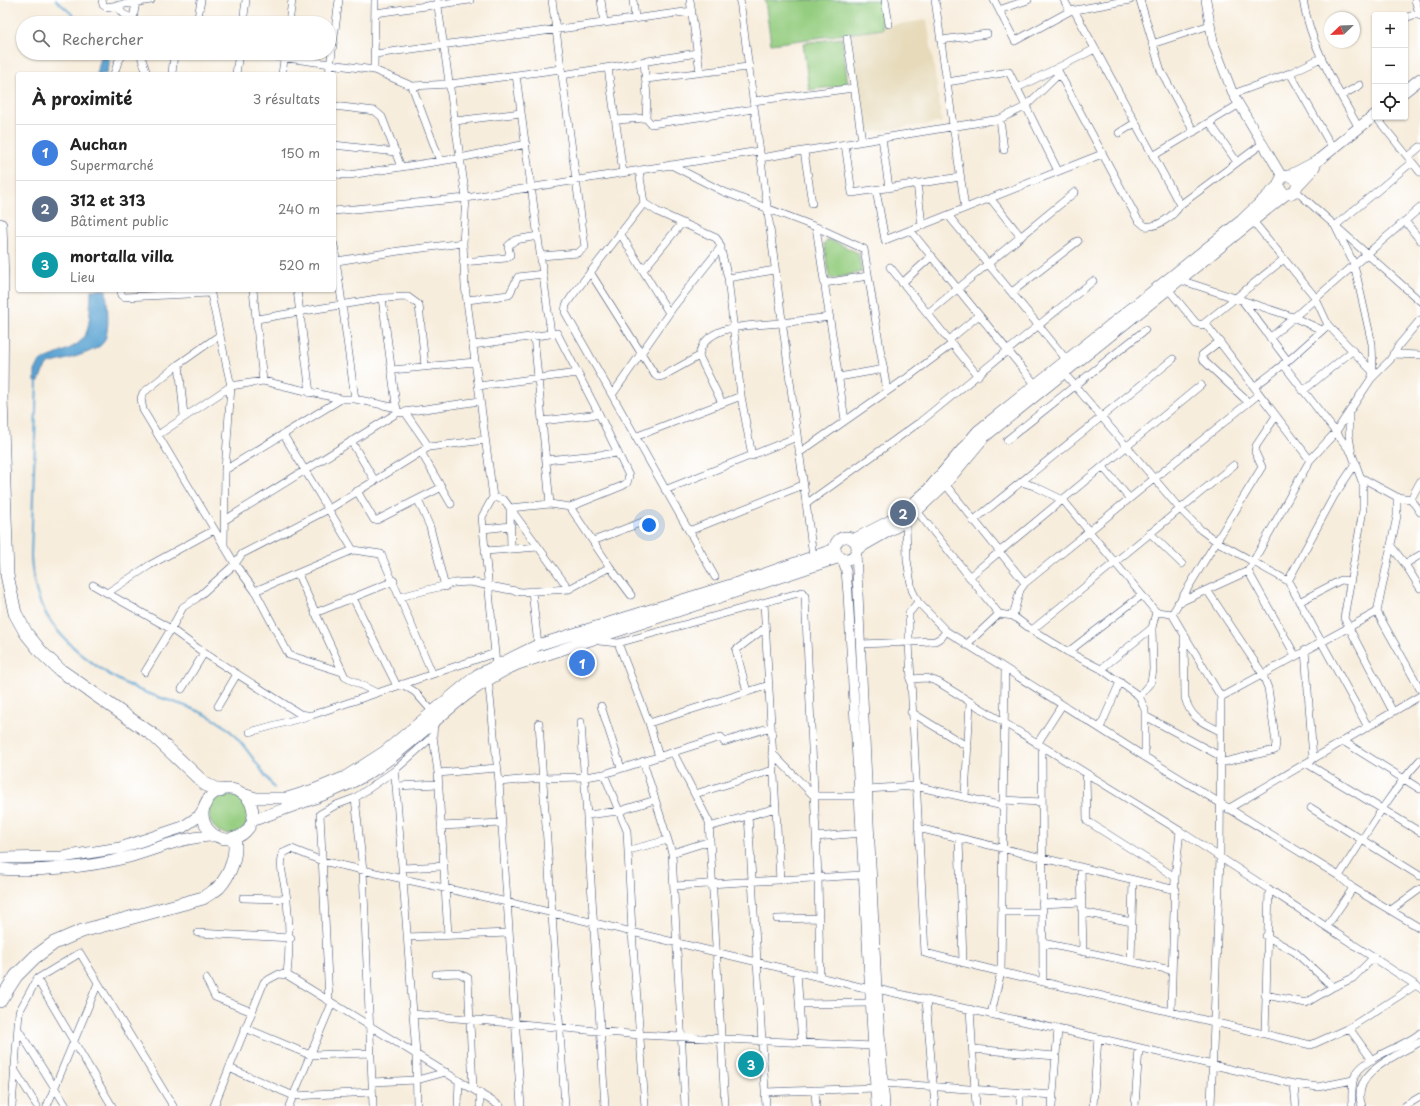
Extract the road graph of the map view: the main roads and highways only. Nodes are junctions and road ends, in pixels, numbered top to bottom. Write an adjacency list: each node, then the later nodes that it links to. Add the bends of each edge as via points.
1 (1420, 79): 2 (main road)
2 (1408, 89)
3 (1372, 118): 4 (main road, via 1316,162 1313,169)
4 (1288, 185): 8 (main road, via 1035,384 968,441 927,490 906,510); 8 (main road, via 1253,220 984,438 945,484 906,521)
5 (0, 225): 6 (highway)
6 (1, 398): 7 (highway); 11 (highway, via 7,575 15,613 26,633 60,670 154,735 206,784)
7 (0, 442)
8 (855, 547): 9 (main road, via 851,558); 9 (main road, via 845,537 841,538 836,544)
9 (839, 555): 10 (main road, via 783,577 526,660 488,678); 10 (main road, via 813,556 753,578 538,645 477,675)
10 (433, 716): 12 (main road, via 345,777 287,798 256,798); 14 (main road, via 395,755 350,784)
11 (220, 791): 12 (main road, via 232,790); 13 (main road, via 209,799)
12 (243, 794): 14 (main road, via 250,804)
13 (206, 805): 15 (main road, via 204,819 211,832); 17 (main road, via 199,816 183,827 120,848 62,857)
14 (252, 822): 16 (main road, via 243,834)
15 (217, 836): 16 (main road); 18 (main road, via 193,838 94,864)
16 (234, 838): 19 (highway, via 235,853 228,874 219,887 203,898 82,931 54,943 16,976)
17 (5, 858)
18 (4, 870)
19 (0, 1001)

